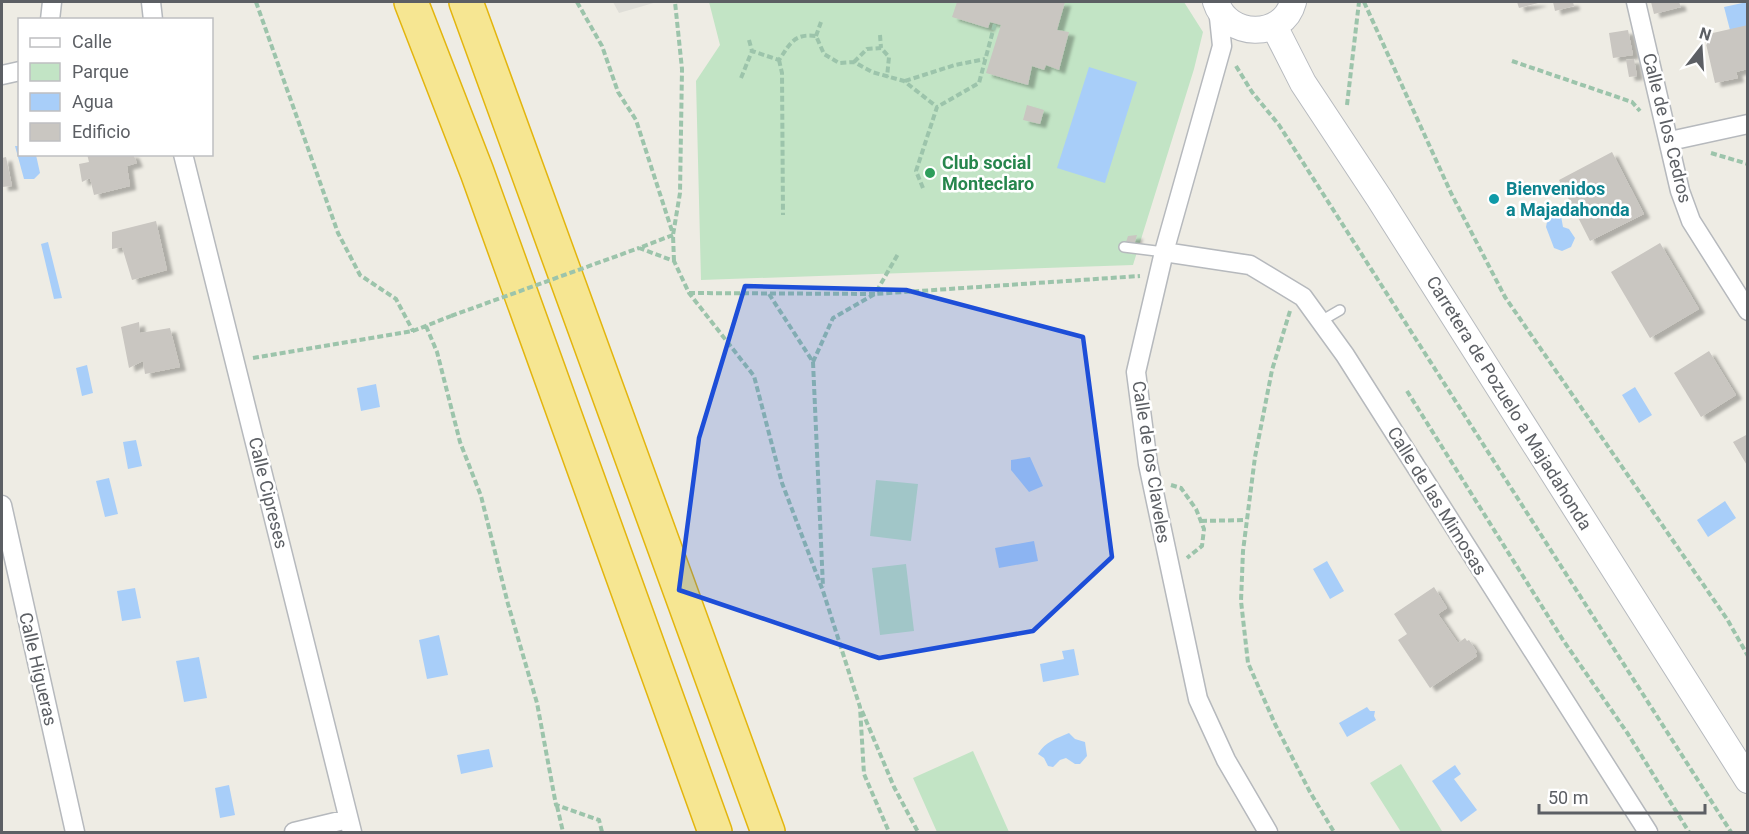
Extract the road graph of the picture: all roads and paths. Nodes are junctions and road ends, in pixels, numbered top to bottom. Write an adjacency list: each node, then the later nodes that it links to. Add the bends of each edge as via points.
1 (52, 2): 13 (street)
2 (151, 2): 14 (street)
3 (256, 2): 57 (path, via 338,233 360,275 396,299)
4 (411, 2): 76 (highway, via 477,172)
5 (466, 2): 77 (highway)
6 (577, 2): 42 (path, via 602,46 618,92 636,120)
7 (675, 2): 42 (path, via 682,69 680,193)
8 (1293, 2): 17 (street)
9 (1359, 2): 36 (path, via 1345,117)
10 (1364, 2): 67 (path, via 1451,193 1505,297 1727,619)
11 (1636, 2): 37 (street, Calle de los Cedros)
12 (1217, 4): 18 (street, via 1226,19); 22 (street, Calle de los Claveles)
13 (50, 18)
14 (153, 18)
15 (821, 22): 20 (path)
16 (995, 23): 25 (path)
17 (1274, 26): 18 (street); 36 (street, Carretera de Pozuelo a Majadahonda, via 1303,83)
18 (1244, 29): 22 (street)
19 (880, 35): 23 (path)
20 (816, 36): 26 (path, via 804,34 792,41); 28 (path, via 824,54 839,63)
21 (749, 40): 24 (path)
22 (1222, 46): 45 (street, Calle de los Claveles); 84 (path, via 1279,125)
23 (881, 48): 28 (path, via 867,49); 31 (path, via 889,57)
24 (752, 51): 26 (path); 32 (path)
25 (985, 59): 33 (path, via 934,69); 34 (path, via 979,83)
26 (779, 60): 41 (path)
27 (1512, 61): 37 (path, via 1632,102)
28 (854, 62): 31 (path)
29 (18, 71): 30 (street)
30 (2, 75)
31 (887, 77): 33 (path)
32 (741, 78)
33 (904, 81): 34 (path)
34 (937, 106): 40 (path, via 916,171)
35 (1748, 124): 37 (street)
36 (1332, 125): 69 (street, Carretera de Pozuelo a Majadahonda)
37 (1670, 141): 39 (path); 54 (street, Calle de los Cedros, via 1690,221)
38 (184, 156): 58 (street, Calle Cipreses)
39 (1748, 164)
40 (922, 188)
41 (783, 216)
42 (673, 235): 43 (path); 47 (path)
43 (639, 248): 47 (path); 56 (path, bridge)
44 (1124, 248): 45 (lane)
45 (1164, 252): 48 (street, Calle de los Claveles); 50 (street, Calle de las Mimosas, via 1251,264)
46 (898, 254): 52 (path)
47 (674, 261): 49 (path)
48 (1158, 276): 52 (path, via 1124,275); 61 (street, Calle de los Claveles, via 1136,372)
49 (689, 293): 51 (path); 66 (path, via 754,376 782,483)
50 (1297, 293): 55 (street, Calle de las Mimosas); 63 (path, via 1272,370)
51 (769, 294): 52 (path); 59 (path)
52 (875, 294): 59 (path, via 833,318)
53 (1340, 310): 55 (lane)
54 (1748, 310)
55 (1321, 321): 82 (street, Calle de las Mimosas)
56 (426, 326): 57 (path); 70 (path, via 437,352 460,441 481,496 537,703)
57 (413, 331): 58 (path)
58 (236, 361): 71 (street, Calle Cipreses)
59 (813, 362): 66 (path)
60 (1407, 392): 83 (path)
61 (1151, 477): 64 (path, via 1181,488); 65 (street, Calle de los Claveles)
62 (2, 505): 72 (street, Calle Higueras)
63 (1246, 520): 64 (path); 81 (path, via 1241,601 1248,663 1280,734)
64 (1201, 521): 65 (path, via 1202,546)
65 (1169, 565): 80 (street, Calle de los Claveles, via 1198,699 1226,760)
66 (823, 591): 68 (path)
67 (1748, 656)
68 (860, 707): 78 (path, via 864,774); 79 (path)
69 (1748, 780)
70 (556, 805): 74 (path); 75 (path, via 599,820)
71 (350, 826): 73 (street)
72 (75, 832)
73 (294, 832)
74 (563, 832)
75 (602, 832)
76 (715, 832)
77 (768, 832)
78 (890, 832)
79 (918, 832)
80 (1268, 832)
81 (1334, 832)
82 (1648, 832)
83 (1689, 832)
84 (1731, 832)

